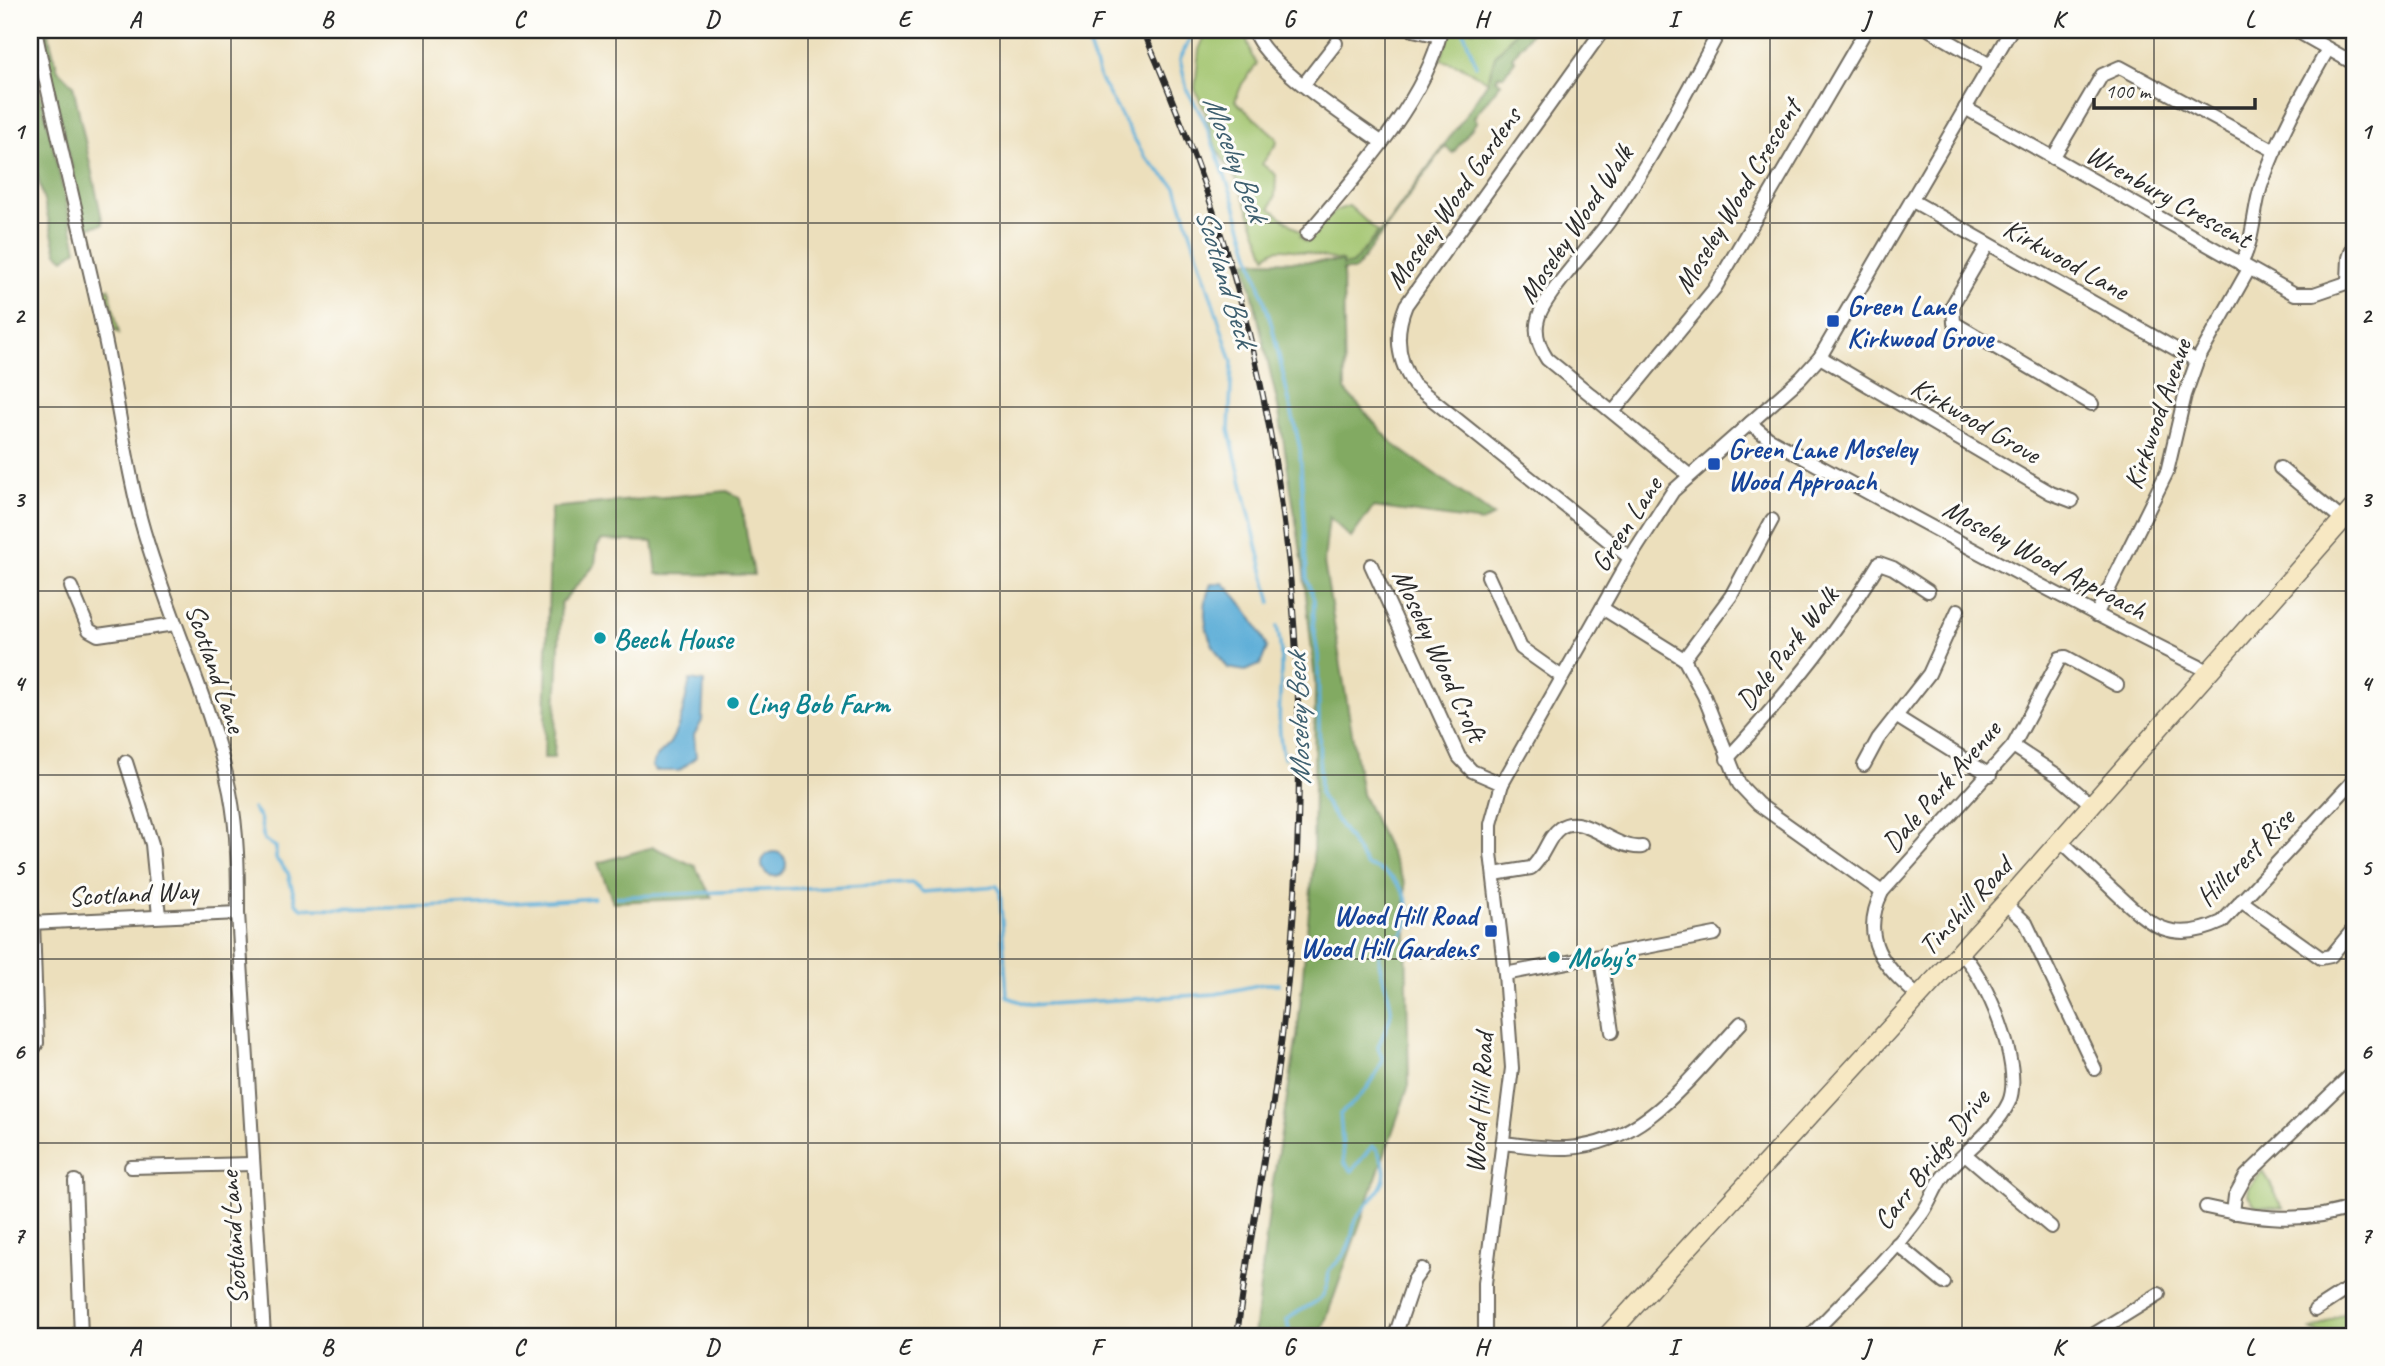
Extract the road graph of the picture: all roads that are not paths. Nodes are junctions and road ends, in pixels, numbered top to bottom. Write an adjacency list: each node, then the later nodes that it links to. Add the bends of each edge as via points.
1 (35, 30): 44 (street, Scotland Lane, via 105,340 128,468)
2 (1254, 30): 15 (street, via 1267,54)
3 (1413, 30): 10 (street)
4 (1603, 30): 36 (street, Moseley Wood Gardens, via 1406,305 1400,318 1398,350 1402,368 1414,385)
5 (1720, 30): 29 (street, Moseley Wood Walk, via 1611,220 1543,305 1538,319 1539,347 1546,359)
6 (1866, 30): 29 (street, Moseley Wood Crescent, via 1715,288)
7 (1930, 30): 14 (street)
8 (2011, 30): 14 (street, Green Lane)
9 (2295, 30): 12 (street)
10 (1440, 33): 17 (street, via 1429,69)
11 (1336, 43): 15 (street)
12 (2328, 49): 13 (street); 18 (street, Kirkwood Avenue)
13 (2355, 64)
14 (1990, 65): 16 (street, Green Lane)
15 (1304, 84): 17 (street)
16 (1965, 107): 19 (street, Wrenbury Crescent); 20 (street, Green Lane)
17 (1381, 142): 21 (street)
18 (2275, 151): 19 (street, via 2120,66 2102,75); 24 (street, Kirkwood Avenue, via 2261,186)
19 (2053, 158): 24 (street, Wrenbury Crescent)
20 (1911, 200): 23 (street, Kirkwood Lane); 26 (street, Green Lane)
21 (1307, 234)
22 (2355, 240): 25 (street, via 2349,258)
23 (1988, 244): 27 (street, Kirkwood Lane); 28 (street, via 1953,304 1954,323)
24 (2245, 266): 25 (street, Wrenbury Crescent, via 2305,296); 27 (street, Kirkwood Avenue)
25 (2352, 280)
26 (1820, 357): 30 (street, Green Lane); 33 (street, Kirkwood Grove)
27 (2197, 361): 43 (street, Kirkwood Avenue, via 2167,472)
28 (2092, 404)
29 (1613, 412): 32 (street, Moseley Wood Walk)
30 (1750, 423): 32 (street, Green Lane); 43 (street, Moseley Wood Approach, via 1768,438)
31 (2280, 468): 34 (street)
32 (1689, 475): 36 (street, Green Lane, via 1659,510)
33 (2072, 501)
34 (2350, 514): 46 (street, Tinshill Road)
35 (1772, 520): 45 (street, via 1731,596)
36 (1630, 558): 41 (street, Green Lane)
37 (1371, 565): 56 (street, Moseley Wood Croft, via 1459,757 1472,771)
38 (1488, 576): 47 (street, via 1521,648)
39 (71, 587): 44 (street, via 89,630 98,635)
40 (1928, 591): 51 (street, Dale Park Walk, via 1879,563 1845,616)
41 (1602, 608): 45 (street); 47 (street, Green Lane)
42 (1958, 610): 49 (street, via 1929,674)
43 (2096, 615): 46 (street, Moseley Wood Approach)
44 (175, 624): 65 (street, Scotland Lane, via 210,718 230,793 238,845)
45 (1684, 659): 51 (street, via 1704,696)
46 (2210, 672): 57 (street, Tinshill Road)
47 (1562, 677): 56 (street, Green Lane)
48 (2117, 685): 50 (street, Dale Park Avenue, via 2060,658)
49 (1896, 718): 53 (street); 54 (street)
50 (2013, 746): 54 (street, Dale Park Avenue); 57 (street)
51 (1727, 760): 61 (street, via 1739,784 1758,804)
52 (126, 762): 66 (street, via 152,845)
53 (1864, 765)
54 (1990, 775): 61 (street, Dale Park Avenue)
55 (2355, 779): 62 (street, Hillcrest Rise)
56 (1502, 784): 60 (street, Green Lane, via 1491,824)
57 (2092, 805): 58 (street, Tinshill Road)
58 (2060, 840): 62 (street, Hillcrest Rise, via 2145,920 2163,930 2201,932 2222,922); 64 (street, Tinshill Road)
59 (1642, 847): 60 (street, via 1622,846 1573,823 1556,831 1531,868)
60 (1493, 874): 72 (street, Wood Hill Road)
61 (1882, 892): 73 (street, Dale Park Avenue, via 1873,918 1875,944 1891,972)
62 (2241, 901): 68 (street, via 2321,958 2331,956)
63 (30, 902): 67 (street)
64 (2006, 903): 70 (street, Tinshill Road); 77 (street, via 2025,923)
65 (238, 914): 66 (street, Scotland Way); 81 (street, Scotland Lane)
66 (159, 916): 67 (street, Scotland Way)
67 (32, 922): 76 (street, via 37,1043)
68 (2355, 927)
69 (1715, 934): 71 (street)
70 (1959, 951): 73 (street, Tinshill Road); 80 (street, Carr Bridge Drive, via 1975,969 2011,1056 2014,1077 2001,1114)
71 (1601, 958): 72 (street); 75 (street)
72 (1505, 974): 79 (street, Wood Hill Road, via 1512,1054)
73 (1918, 996): 98 (street, Tinshill Road)
74 (1741, 1023): 79 (street, via 1673,1097 1634,1130 1564,1149)
75 (1612, 1032)
76 (30, 1055)
77 (2095, 1069)
78 (2355, 1071): 86 (street, via 2246,1175 2235,1196)
79 (1502, 1143): 97 (street, Wood Hill Road, via 1485,1283)
80 (1965, 1154): 87 (street); 88 (street, Carr Bridge Drive, via 1942,1178)
81 (252, 1164): 82 (street); 95 (street, Scotland Lane)
82 (131, 1167)
83 (75, 1181): 94 (street)
84 (2355, 1206): 86 (street, via 2288,1218)
85 (2206, 1207): 86 (street)
86 (2233, 1213)
87 (2051, 1227)
88 (1897, 1244): 90 (street); 99 (street, Carr Bridge Drive)
89 (1422, 1269): 96 (street)
90 (1944, 1283)
91 (2355, 1284): 93 (street)
92 (2158, 1294): 100 (street)
93 (2315, 1310)
94 (81, 1336)
95 (264, 1336)
96 (1395, 1336)
97 (1485, 1336)
98 (1606, 1336)
99 (1810, 1336)
100 (2091, 1336)

